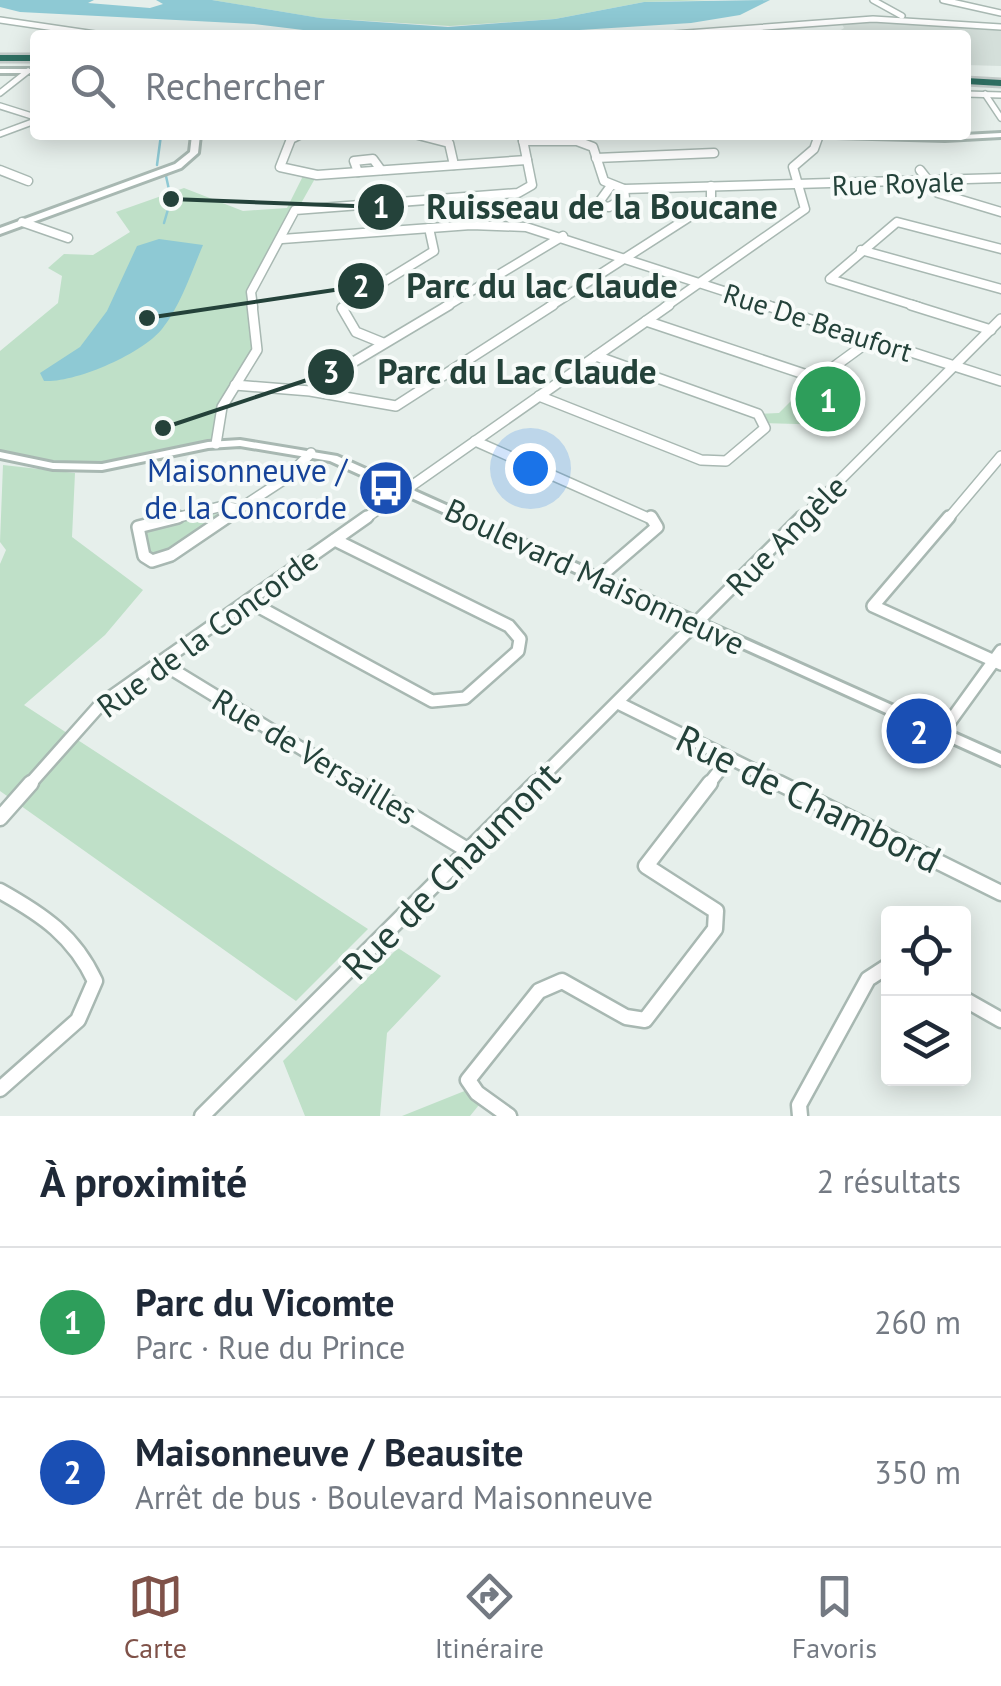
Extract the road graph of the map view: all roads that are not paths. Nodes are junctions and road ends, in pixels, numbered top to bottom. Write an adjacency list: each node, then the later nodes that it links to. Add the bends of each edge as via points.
1 (873, 0): 4 (street)
2 (944, 0): 3 (street)
3 (1001, 13)
4 (900, 17): 6 (street); 8 (street)
5 (0, 20): 7 (street)
6 (1001, 27)
7 (68, 30)
8 (708, 30)
9 (0, 65): 10 (highway)
10 (30, 66)
11 (30, 68): 14 (street)
12 (971, 78): 13 (highway)
13 (1001, 79)
14 (0, 92)
15 (971, 94): 16 (street)
16 (985, 94): 17 (street); 20 (street)
17 (1001, 95)
18 (0, 106): 19 (street)
19 (30, 117)
20 (1001, 118)
21 (30, 121): 22 (street)
22 (0, 134)
23 (1001, 135): 24 (street)
24 (971, 137)
25 (196, 140): 47 (street, via 184,162)
26 (291, 140): 38 (street, via 284,171)
27 (437, 140): 34 (street, via 449,143)
28 (522, 140): 33 (street)
29 (559, 140): 32 (street, via 593,147)
30 (817, 140): 43 (street, Rue de la Concorde, via 793,167)
31 (714, 153): 32 (street)
32 (596, 158): 44 (street)
33 (527, 160): 34 (street); 52 (street, via 532,185 518,193 302,207)
34 (454, 164): 36 (street)
35 (0, 170): 40 (street)
36 (381, 170): 38 (street); 38 (street, via 365,158 354,162)
37 (920, 170): 41 (street)
38 (358, 172)
39 (1001, 178): 41 (street, Rue Royale)
40 (28, 181)
41 (929, 181): 43 (street, Rue Royale); 46 (street, via 950,199)
42 (710, 186): 43 (street, Rue Royale); 45 (street, Rue Royale); 55 (street, via 711,203)
43 (796, 187): 57 (street, Rue de la Concorde, via 804,209)
44 (610, 188): 45 (street, Rue Royale); 45 (street, via 598,205 616,205)
45 (624, 189)
46 (1001, 212)
47 (22, 222): 49 (street); 51 (street)
48 (429, 228): 50 (street, Rue De Beaufort, via 510,225); 52 (street, Rue De Beaufort); 56 (street, via 434,252)
49 (0, 231)
50 (563, 236): 55 (street, Rue De Beaufort); 64 (street)
51 (68, 238)
52 (282, 239): 68 (street, via 251,292 256,350)
53 (1001, 249): 54 (street, via 897,222)
54 (861, 250): 58 (street); 62 (street, via 830,279)
55 (626, 260): 57 (street, Rue De Beaufort); 69 (street, via 402,404 381,407)
56 (384, 280): 59 (street); 59 (street, via 344,275)
57 (699, 284): 61 (street, Rue de la Concorde); 63 (street, Rue De Beaufort)
58 (1001, 289)
59 (368, 290): 64 (street, via 342,308 356,334)
60 (1001, 320): 62 (street, Rue Angèle)
61 (646, 321): 63 (street, via 814,377); 65 (street, Rue de la Concorde)
62 (991, 330): 66 (street, Rue Angèle)
63 (872, 339): 66 (street, Rue De Beaufort)
64 (383, 343): 69 (street, via 335,373)
65 (596, 356): 70 (street, Rue de la Concorde); 70 (street, via 758,414 765,428 726,461 702,460)
66 (956, 366): 67 (street, Rue De Beaufort); 81 (street, Rue Angèle)
67 (1001, 381)
68 (235, 385): 69 (street); 72 (street, via 217,421)
69 (324, 393)
70 (539, 396): 71 (street, Rue de la Concorde)
71 (475, 441): 76 (street, Rue de la Concorde); 79 (street, via 652,516 657,527)
72 (216, 444): 73 (street, Boulevard Maisonneuve); 74 (street, Boulevard Maisonneuve, via 102,468)
73 (311, 453): 76 (street, Boulevard Maisonneuve); 77 (street)
74 (0, 455)
75 (1001, 456): 82 (street, via 873,606)
76 (406, 489): 78 (street, Rue de la Concorde); 79 (street, Boulevard Maisonneuve)
77 (240, 510): 77 (street, via 224,506 141,525 144,556 168,557)
78 (334, 540): 80 (street, Rue de la Concorde); 80 (street, via 508,626 520,639 518,651 465,698 432,701)
79 (598, 578): 81 (street, Boulevard Maisonneuve)
80 (248, 601): 83 (street, Rue de la Concorde)
81 (698, 623): 84 (street, Rue de Chaumont); 85 (street, Boulevard Maisonneuve)
82 (999, 659): 85 (street)
83 (160, 662): 88 (street, Rue de la Concorde, via 101,704); 89 (street, Rue de Versailles)
84 (618, 702): 86 (street, Rue de Chambord); 89 (street, Rue de Chaumont)
85 (942, 734): 87 (street, Boulevard Maisonneuve)
86 (729, 758): 91 (street, Rue de Chambord); 97 (street, via 646,866 716,911 715,929 645,1020 626,1017 562,981 539,991 468,1080)
87 (1001, 760)
88 (0, 818)
89 (469, 850): 96 (street, Rue de Chaumont)
90 (0, 891): 95 (street, via 56,922 82,949 96,981 78,1020)
91 (1001, 893)
92 (881, 971): 98 (street, via 868,979 799,1106)
93 (971, 1003): 94 (street)
94 (1001, 1020)
95 (0, 1089)
96 (202, 1116)
97 (510, 1116)
98 (800, 1116)

